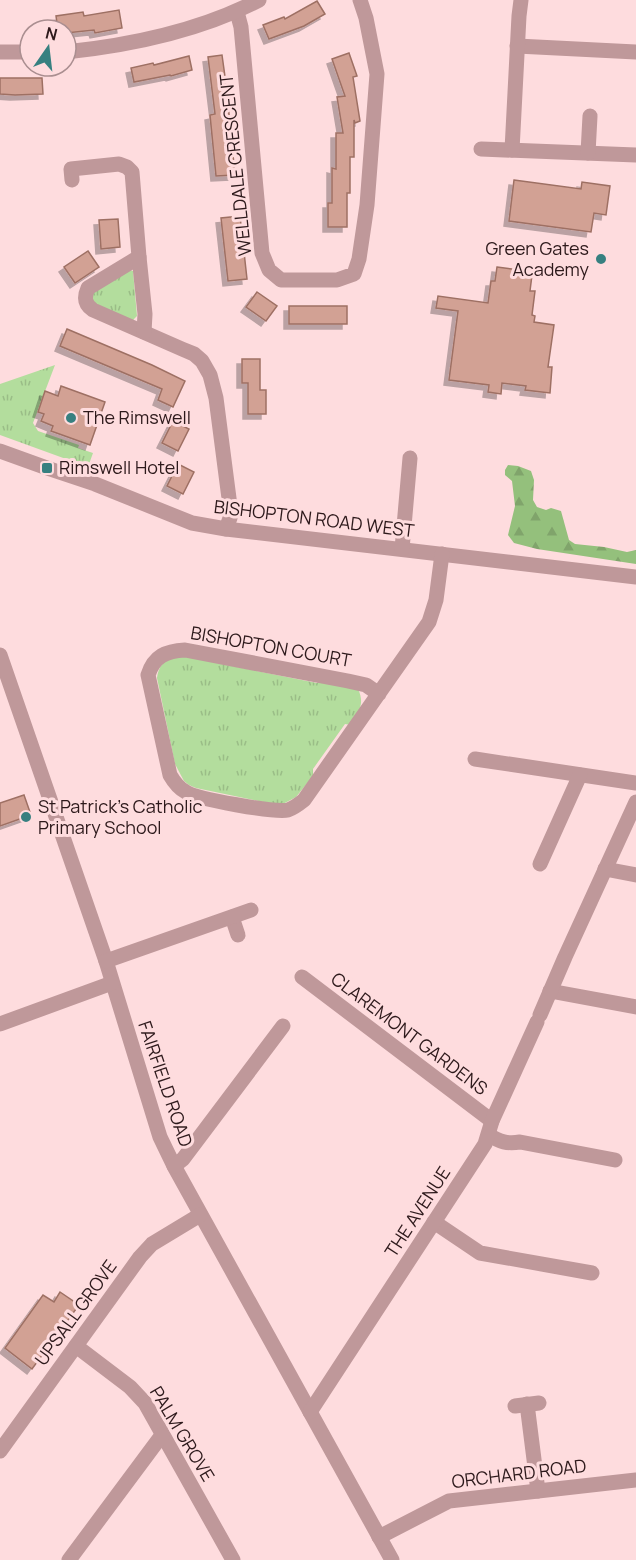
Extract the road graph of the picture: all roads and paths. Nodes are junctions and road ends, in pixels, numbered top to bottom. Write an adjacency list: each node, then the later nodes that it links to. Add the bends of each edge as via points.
1 (259, 0): 4 (street)
2 (360, 0): 4 (street, WELLDALE CRESCENT, via 377,74 368,205 354,274 337,280 281,280 269,270 262,253)
3 (521, 0): 5 (street)
4 (237, 12): 6 (street, via 141,41)
5 (517, 46): 9 (street); 12 (street)
6 (78, 51)
7 (0, 52): 8 (street)
8 (18, 52)
9 (636, 52)
10 (590, 116): 13 (street)
11 (481, 149): 12 (street)
12 (512, 150): 13 (street)
13 (588, 153): 14 (street)
14 (636, 154)
15 (72, 180): 16 (street, via 71,169 118,164 132,172)
16 (139, 257): 17 (street); 17 (street, via 88,288 85,300 93,310)
17 (144, 332): 20 (street, via 194,354 210,375 229,494 230,518)
18 (0, 451): 20 (street, BISHOPTON ROAD WEST, via 192,523)
19 (410, 458): 21 (street)
20 (226, 529): 21 (street, BISHOPTON ROAD WEST)
21 (402, 549): 22 (street, BISHOPTON ROAD WEST)
22 (442, 554): 23 (street, BISHOPTON ROAD WEST); 25 (street, BISHOPTON COURT, via 429,622)
23 (636, 577)
24 (0, 655): 36 (street, FAIRFIELD ROAD)
25 (379, 694): 25 (street, BISHOPTON COURT, via 304,800 289,809 270,810 192,795 179,788 170,775 148,675 159,657 170,650 185,650 366,685)
26 (475, 759): 27 (street)
27 (580, 775): 28 (street); 30 (street)
28 (636, 783)
29 (636, 802): 31 (street, THE AVENUE)
30 (540, 864)
31 (605, 869): 32 (street); 39 (street, THE AVENUE)
32 (636, 875)
33 (251, 910): 34 (street)
34 (232, 917): 35 (street); 36 (street)
35 (238, 935)
36 (106, 961): 38 (street, FAIRFIELD ROAD)
37 (302, 977): 43 (street, CLAREMONT GARDENS)
38 (112, 983): 41 (street); 45 (street, FAIRFIELD ROAD, via 160,1137)
39 (550, 991): 40 (street); 43 (street, THE AVENUE)
40 (636, 1007)
41 (0, 1024)
42 (283, 1026): 45 (street)
43 (491, 1128): 44 (street, via 499,1141 520,1142 596,1164); 47 (street, THE AVENUE, via 485,1144)
44 (615, 1160)
45 (174, 1167): 46 (street, FAIRFIELD ROAD)
46 (200, 1215): 49 (street, UPSALL GROVE, via 146,1250); 51 (street, FAIRFIELD ROAD)
47 (434, 1222): 48 (street, via 480,1253); 51 (street, THE AVENUE)
48 (592, 1273)
49 (76, 1346): 52 (street, PALM GROVE, via 130,1387 145,1403); 53 (street, UPSALL GROVE)
50 (527, 1404): 55 (street)
51 (310, 1412): 56 (street, FAIRFIELD ROAD)
52 (162, 1435): 57 (street); 58 (street, PALM GROVE)
53 (0, 1451)
54 (636, 1480): 55 (street, ORCHARD ROAD)
55 (538, 1491): 56 (street, ORCHARD ROAD, via 449,1501)
56 (379, 1537): 59 (street, FAIRFIELD ROAD)
57 (69, 1560)
58 (233, 1560)
59 (392, 1560)

